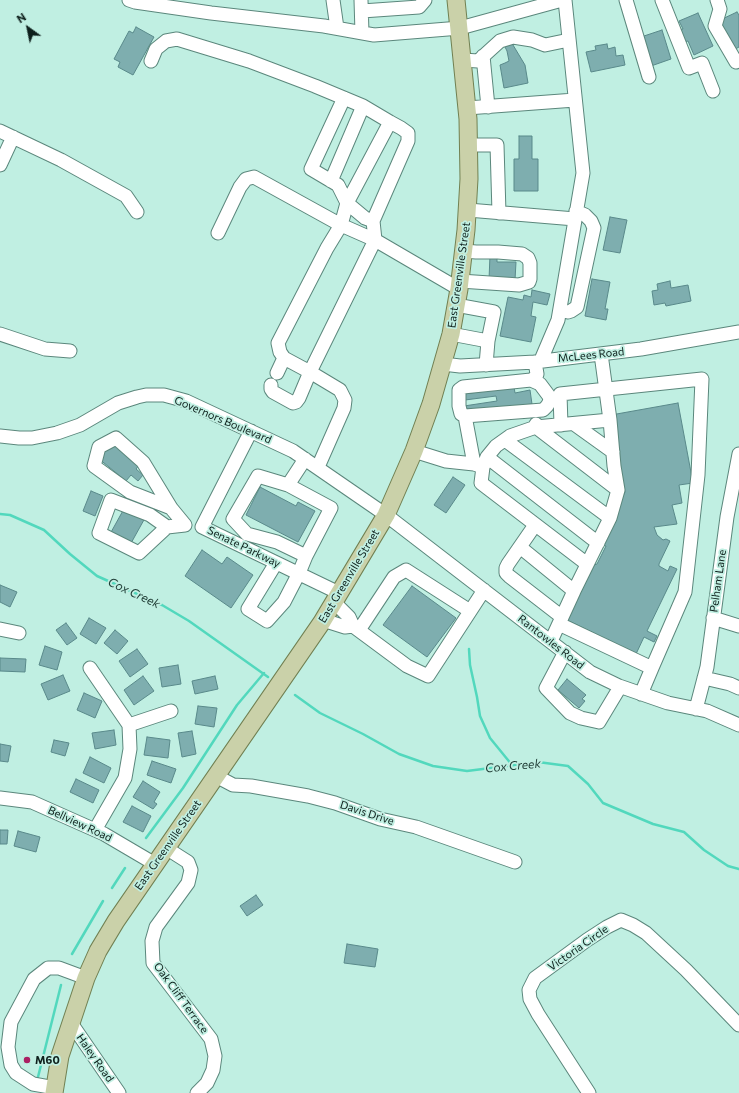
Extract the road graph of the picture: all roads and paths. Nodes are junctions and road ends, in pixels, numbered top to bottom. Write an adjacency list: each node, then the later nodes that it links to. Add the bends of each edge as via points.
1 (129, 0): 9 (street)
2 (333, 0): 11 (street)
3 (425, 0): 10 (street, via 419,7)
4 (456, 0): 12 (main road, East Greenville Street)
5 (564, 0): 12 (street); 14 (street)
6 (626, 0): 19 (street)
7 (662, 0): 20 (street, via 689,68 702,63)
8 (717, 0): 18 (street, via 720,9 715,26)
9 (174, 4): 11 (street)
10 (362, 6): 13 (street)
11 (337, 28): 13 (street)
12 (460, 28): 13 (street, via 374,35); 16 (main road, East Greenville Street)
13 (362, 33)
14 (569, 40): 15 (street, via 545,45 513,37 500,41); 22 (street)
15 (483, 56): 16 (street, via 478,61); 24 (street)
16 (463, 60): 25 (main road, East Greenville Street)
17 (151, 61): 21 (street, via 156,49 166,41 177,39 249,61)
18 (736, 62)
19 (649, 77)
20 (713, 91)
21 (344, 98): 23 (street); 31 (street, via 311,169)
22 (575, 100): 24 (street); 36 (street, via 582,173)
23 (363, 106): 26 (street); 31 (street)
24 (488, 107): 25 (street)
25 (467, 108): 29 (main road, East Greenville Street)
26 (390, 122): 32 (street); 37 (street, via 408,133 408,141)
27 (0, 131): 28 (street)
28 (13, 137): 30 (street); 34 (street, via 126,196)
29 (469, 145): 33 (main road, East Greenville Street); 35 (street, via 497,145)
30 (0, 165)
31 (331, 181): 32 (street, via 338,185)
32 (347, 203): 37 (street, via 365,218); 38 (street)
33 (468, 210): 35 (street); 41 (main road, East Greenville Street)
34 (137, 212)
35 (498, 213): 36 (street)
36 (575, 215): 44 (street); 44 (street, via 584,215 594,228 577,307 568,312)
37 (373, 221): 40 (street)
38 (341, 224): 39 (street, via 254,178 246,179 240,187); 40 (street); 51 (street, via 278,343)
39 (218, 233)
40 (376, 240): 42 (street); 55 (street)
41 (464, 250): 42 (main road, East Greenville Street); 42 (street, via 522,254 530,263 530,279 529,282 519,285)
42 (459, 285): 43 (main road, East Greenville Street)
43 (456, 306): 47 (main road, East Greenville Street); 48 (street, via 494,312)
44 (560, 310): 52 (street, via 558,320)
45 (739, 332): 50 (street, McLees Road)
46 (0, 334): 49 (street, via 45,349)
47 (451, 334): 48 (street); 53 (main road, East Greenville Street)
48 (488, 341): 54 (street)
49 (70, 351)
50 (602, 354): 52 (street, McLees Road); 59 (street)
51 (284, 358): 55 (street); 56 (street)
52 (538, 361): 54 (street, McLees Road); 57 (street, via 536,377)
53 (443, 364): 54 (street, McLees Road); 68 (main road, East Greenville Street)
54 (486, 365)
55 (310, 372): 58 (street, via 299,398 294,403 273,392); 73 (street, via 340,390 345,400 344,408)
56 (277, 373)
57 (531, 380): 60 (street, via 540,384 550,401 543,410); 61 (street, via 463,387 459,390 459,406 461,414)
58 (271, 385)
59 (606, 389): 62 (street); 63 (street, via 560,394); 101 (street, via 702,379 698,475 685,592)
60 (536, 410): 61 (street); 64 (street)
61 (465, 416): 72 (street)
62 (610, 420): 63 (street); 69 (street)
63 (568, 425): 64 (street); 69 (street)
64 (536, 427): 67 (street); 75 (street)
65 (251, 431): 66 (street, Governors Boulevard, via 174,397 155,395 128,399 57,433 32,438); 71 (street, Governors Boulevard, via 293,450); 84 (street, Senate Parkway, via 202,527)
66 (0, 436)
67 (504, 440): 72 (street); 78 (street)
68 (414, 451): 72 (street, via 446,461); 77 (main road, East Greenville Street)
69 (613, 452): 75 (street)
70 (739, 454): 91 (street, Pelham Lane)
71 (305, 459): 73 (street, Governors Boulevard); 74 (street)
72 (482, 463): 79 (street, via 480,483); 81 (street)
73 (318, 467): 77 (street, Governors Boulevard)
74 (288, 485): 83 (street, via 331,508); 83 (street, via 258,476 233,519 247,534 277,542)
75 (618, 490): 78 (street)
76 (171, 508): 76 (street, via 143,462 116,438 99,447 94,466 130,492); 80 (street, via 185,525)
77 (386, 515): 87 (street, Rantowles Road); 89 (main road, East Greenville Street)
78 (610, 518): 81 (street)
79 (535, 525): 82 (street); 85 (street)
80 (167, 527): 80 (street, via 150,515 111,500 98,533 139,553)
81 (598, 543): 85 (street)
82 (520, 547): 88 (street); 93 (street, via 508,564 506,572)
83 (306, 556): 86 (street)
84 (276, 563): 86 (street, Senate Parkway); 86 (street, via 248,609 267,621 284,602)
85 (587, 564): 88 (street)
86 (299, 573): 89 (street, Senate Parkway)
87 (484, 590): 90 (street); 98 (street, Rantowles Road)
88 (574, 591): 93 (street)
89 (337, 598): 92 (main road, East Greenville Street); 95 (street, Senate Parkway)
90 (470, 611): 95 (street, via 406,570 394,577); 95 (street, via 428,676 407,666)
91 (713, 618): 94 (street); 102 (street, Pelham Lane)
92 (323, 620): 95 (street); 110 (main road, East Greenville Street)
93 (560, 620): 98 (street); 101 (street)
94 (739, 626)
95 (356, 628)
96 (0, 629): 97 (street)
97 (19, 633)
98 (551, 641): 99 (street, Rantowles Road)
99 (565, 652): 103 (street, Rantowles Road, via 590,672); 103 (street, via 546,688 570,713 600,722)
100 (90, 668): 108 (street)
101 (652, 668): 105 (street)
102 (704, 678): 104 (street); 106 (street, Pelham Lane)
103 (620, 687): 105 (street, Rantowles Road)
104 (739, 688)
105 (640, 694): 106 (street, Rantowles Road)
106 (696, 709): 109 (street, Rantowles Road)
107 (171, 711): 108 (street)
108 (129, 725): 112 (street, via 130,749 125,778)
109 (739, 725)
110 (216, 776): 113 (main road, East Greenville Street); 114 (street, Davis Drive, via 233,784 335,802 380,820 416,827)
111 (0, 798): 112 (street, Bellview Road, via 32,802)
112 (95, 830): 115 (street, Bellview Road)
113 (166, 848): 115 (main road, East Greenville Street); 121 (street, Oak Cliff Terrace, via 188,862 191,870 188,883 156,926 152,941 153,963 211,1039 215,1056 213,1070 208,1083)
114 (515, 862)
115 (156, 864): 116 (main road, East Greenville Street, via 116,921)
116 (86, 978): 117 (main road, East Greenville Street); 119 (street, via 60,968 48,968 34,979 11,1022 8,1047 11,1065 16,1073 33,1084)
117 (71, 1023): 119 (main road, East Greenville Street, via 60,1056); 120 (street, Haley Road)
118 (739, 1025): 122 (street, Victoria Circle, via 646,933 621,920 587,940 535,978 529,990 530,999 538,1014)
119 (55, 1091)
120 (119, 1093)
121 (196, 1093)
122 (589, 1093)

